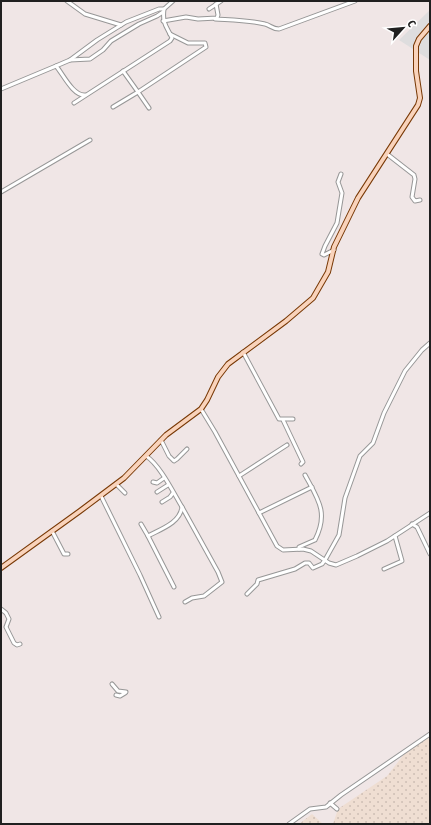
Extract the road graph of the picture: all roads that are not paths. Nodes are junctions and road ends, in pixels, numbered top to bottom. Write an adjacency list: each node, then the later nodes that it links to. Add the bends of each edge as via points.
1 (67, 1): 10 (street, via 85,14)
2 (173, 1): 7 (street)
3 (221, 1): 5 (street)
4 (355, 1): 8 (street, via 279,29 244,20)
5 (216, 4): 6 (street); 8 (street, via 218,15)
6 (209, 9)
7 (163, 10): 9 (street); 10 (street, via 159,9); 13 (street, via 157,16 118,37 90,59)
8 (215, 19): 9 (street, via 186,17)
9 (163, 21): 12 (street)
10 (121, 25): 13 (street)
11 (430, 26): 23 (street, via 416,46 420,101)
12 (169, 33): 15 (street, via 172,38 170,41); 17 (street, via 188,43 204,43 206,47)
13 (70, 60): 14 (street)
14 (56, 66): 16 (street); 18 (street, via 73,89 81,95)
15 (123, 71): 17 (street); 18 (street)
16 (1, 89)
17 (138, 92): 20 (street); 21 (street)
18 (86, 95): 19 (street)
19 (74, 103)
20 (113, 107)
21 (149, 108)
22 (90, 140): 25 (street)
23 (387, 154): 26 (street, via 414,175 412,197 415,201); 27 (street, via 358,198)
24 (341, 174): 27 (street, via 338,182 342,193 337,223 322,254)
25 (1, 192)
26 (420, 200)
27 (334, 250): 29 (street, via 328,272 313,298)
28 (430, 344): 61 (street, via 405,371 372,442 360,456 345,498 339,535)
29 (243, 352): 30 (street, via 225,367); 32 (street, via 277,417)
30 (201, 409): 33 (street); 39 (street)
31 (293, 419): 32 (street)
32 (284, 420): 37 (street, via 302,460)
33 (161, 440): 35 (street, via 174,461); 36 (street)
34 (287, 445): 39 (street)
35 (187, 448)
36 (146, 456): 40 (street); 42 (street)
37 (301, 464)
38 (305, 475): 44 (street)
39 (239, 476): 51 (street)
40 (164, 478): 41 (street, via 157,483); 43 (street)
41 (153, 482)
42 (116, 484): 46 (street); 48 (street)
43 (168, 485): 45 (street); 47 (street)
44 (312, 487): 51 (street); 58 (street, via 320,502 322,522 315,540 299,546)
45 (157, 492)
46 (125, 493)
47 (173, 494): 49 (street); 50 (street)
48 (100, 496): 55 (street); 68 (street)
49 (162, 502)
50 (182, 507): 56 (street, via 177,519); 66 (street, via 222,582 204,596)
51 (259, 513): 58 (street, via 277,546 283,550)
52 (430, 514): 54 (street)
53 (141, 524): 56 (street)
54 (412, 524): 57 (street); 60 (street, via 417,528)
55 (52, 531): 59 (street, via 64,554); 62 (street)
56 (148, 536): 64 (street)
57 (394, 536): 61 (street, via 338,564); 63 (street, via 402,561)
58 (299, 549): 61 (street, via 311,551)
59 (68, 554)
60 (430, 554)
61 (325, 560): 65 (street, via 313,568 309,563 305,563 295,569 258,580)
62 (2, 566)
63 (384, 569)
64 (174, 587)
65 (247, 594)
66 (185, 602)
67 (1, 609): 69 (street, via 9,619 6,627 14,643)
68 (159, 617)
69 (20, 644)
70 (112, 684): 71 (street, via 118,691 127,692 120,696)
71 (116, 695)
72 (430, 734): 73 (street)
73 (330, 804): 74 (street); 75 (street, via 310,809)
74 (337, 809)
75 (289, 824)

